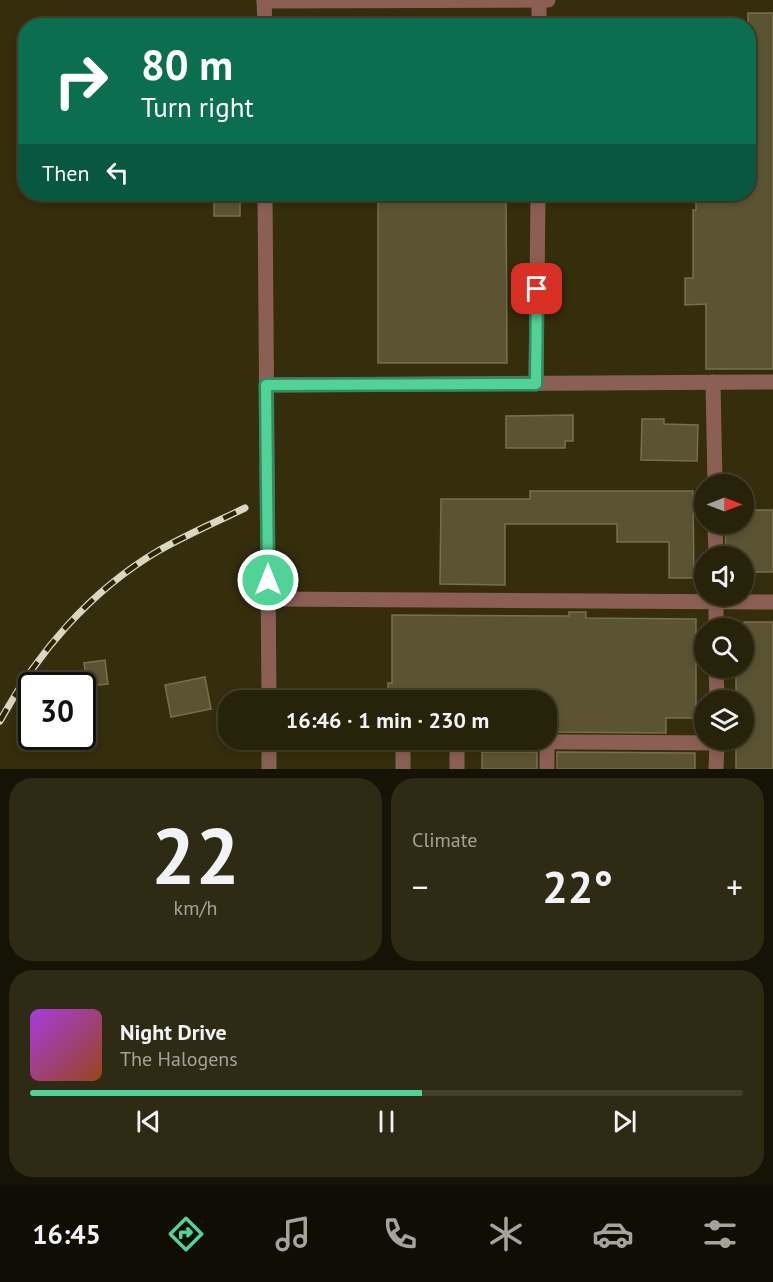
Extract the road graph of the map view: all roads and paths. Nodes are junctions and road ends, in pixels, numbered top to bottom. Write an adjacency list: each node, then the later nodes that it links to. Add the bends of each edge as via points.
1 (264, 0): 2 (street); 5 (street)
2 (479, 0): 3 (street)
3 (540, 0): 4 (street); 6 (street)
4 (548, 0)
5 (265, 18)
6 (539, 18)
7 (266, 201): 12 (street)
8 (538, 201): 11 (street)
9 (713, 382): 10 (street); 11 (street); 13 (street)
10 (773, 382)
11 (536, 384): 12 (street)
12 (266, 385): 15 (street)
13 (715, 474)
14 (694, 598): 15 (street)
15 (268, 599): 18 (street)
16 (754, 601): 17 (street)
17 (773, 602)
18 (269, 690)
19 (557, 741): 20 (street)
20 (694, 741)
21 (269, 750): 26 (street)
22 (403, 750): 27 (street)
23 (457, 750): 28 (street)
24 (547, 750): 29 (street)
25 (717, 750): 30 (street)
26 (269, 769)
27 (403, 769)
28 (457, 769)
29 (547, 769)
30 (716, 769)

